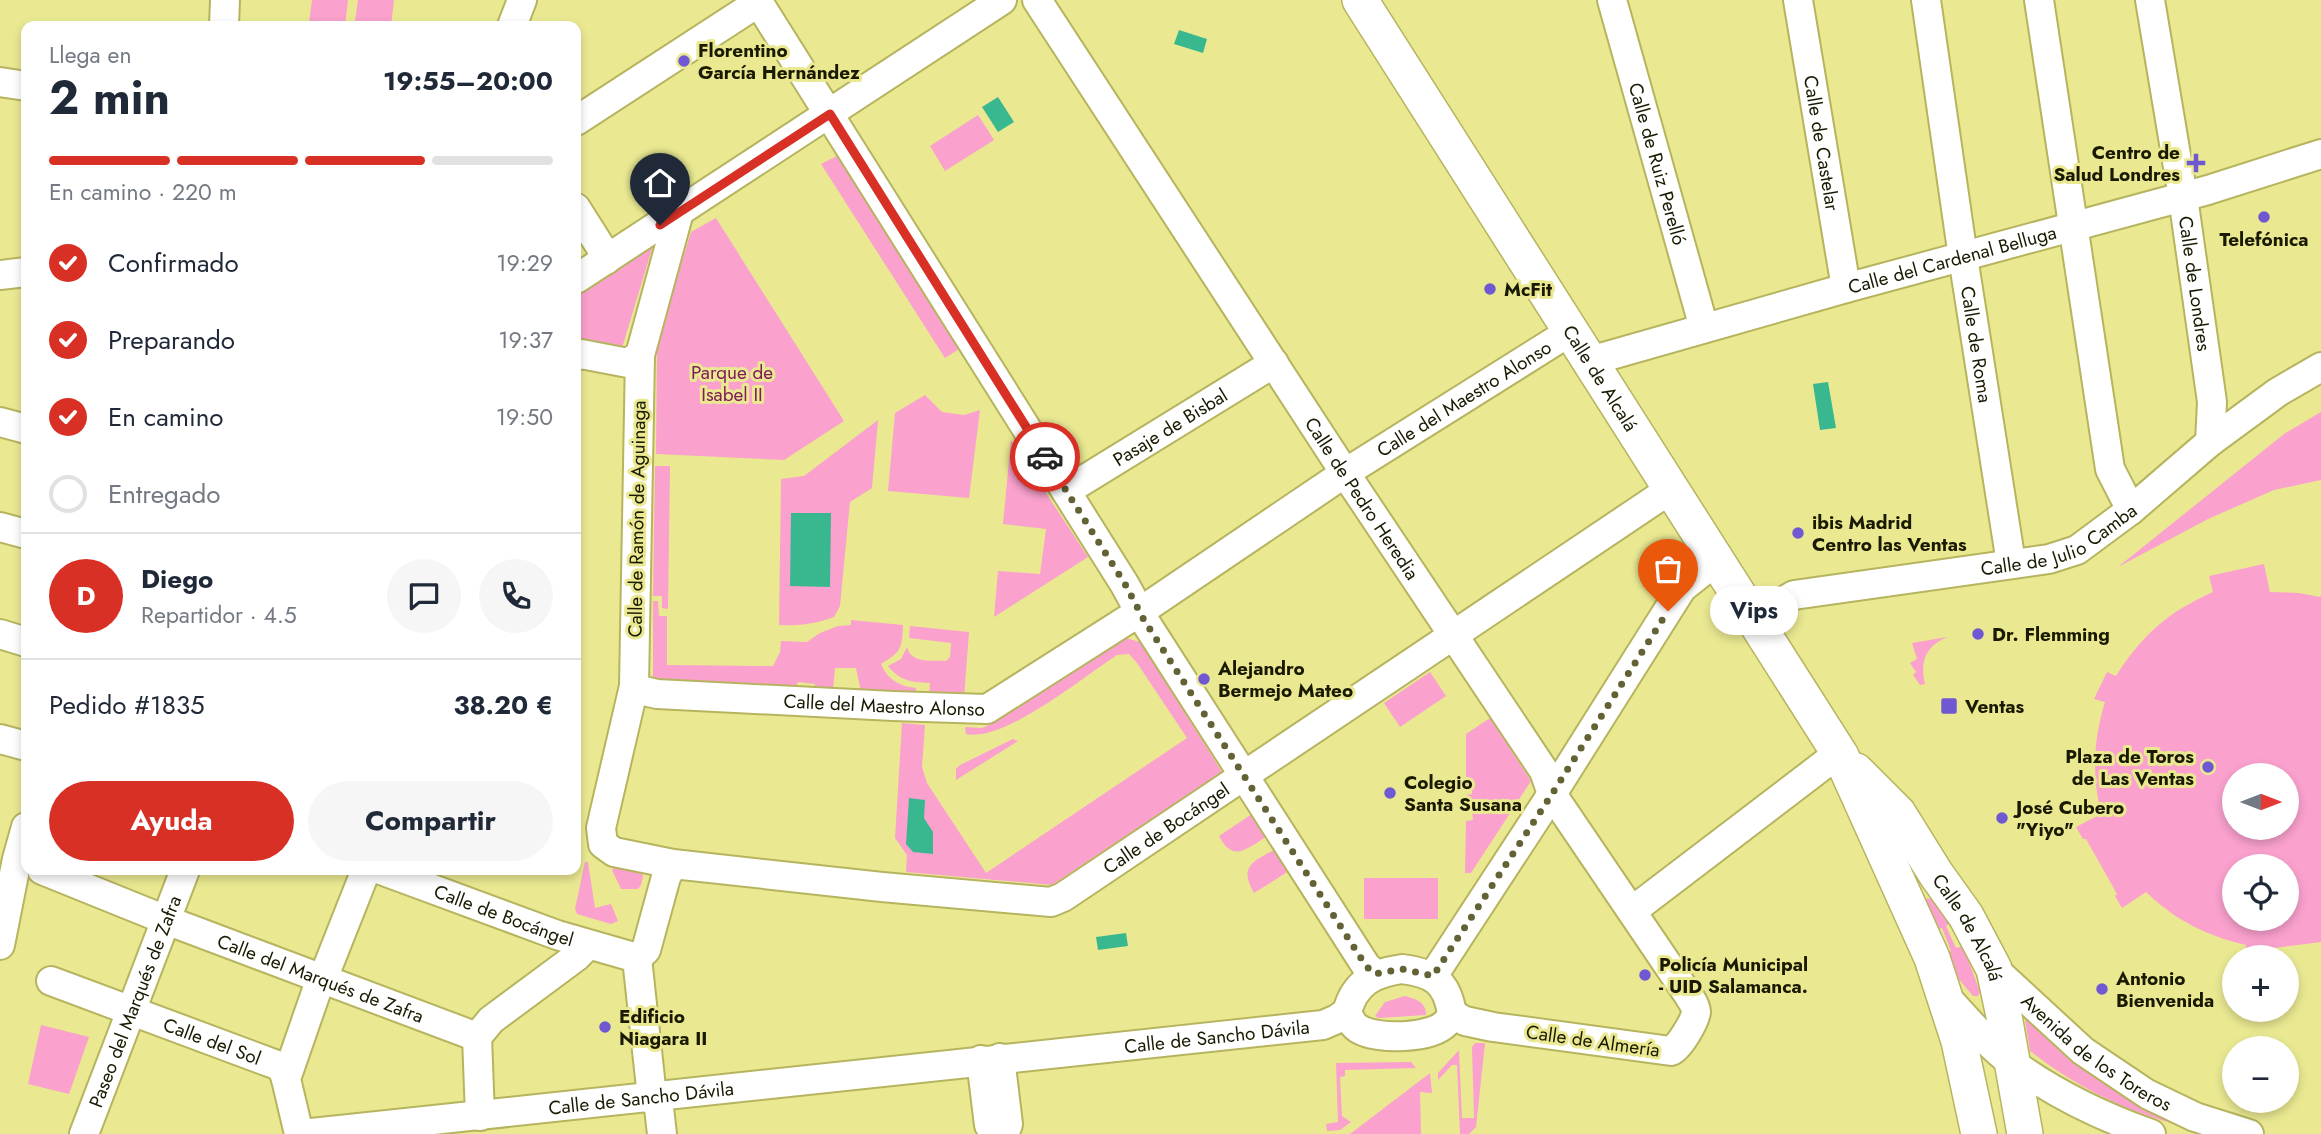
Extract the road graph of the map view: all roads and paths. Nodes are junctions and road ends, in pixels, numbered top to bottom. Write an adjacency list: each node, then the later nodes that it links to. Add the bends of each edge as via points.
1 (225, 0): 12 (street)
2 (522, 0): 13 (street)
3 (1002, 0): 16 (street)
4 (1037, 0): 34 (street, Calle de Pedro Heredia)
5 (1360, 0): 30 (main road, Calle de Alcalá)
6 (1612, 0): 29 (street, Calle de Ruiz Perelló)
7 (1798, 0): 28 (street, Calle de Castelar)
8 (1926, 0): 23 (street, Calle de Roma)
9 (2039, 0): 22 (street)
10 (2150, 0): 19 (street, Calle de Londres)
11 (758, 1): 16 (street); 17 (street)
12 (224, 21)
13 (514, 21)
14 (0, 82): 15 (street)
15 (21, 85)
16 (830, 114): 20 (street); 41 (street)
17 (581, 118)
18 (2319, 156): 19 (street, Calle del Cardenal Belluga)
19 (2183, 197): 22 (street, Calle del Cardenal Belluga); 38 (street, Calle de Londres, via 2212,402)
20 (679, 212): 24 (street); 32 (street, Calle de Ramón de Aguinaga)
21 (581, 216): 24 (street)
22 (2074, 228): 23 (street, Calle del Cardenal Belluga); 42 (street, via 2110,468)
23 (1963, 257): 28 (street, Calle del Cardenal Belluga); 46 (street, Calle de Roma)
24 (606, 260): 27 (street)
25 (21, 273): 26 (street)
26 (0, 275)
27 (581, 276)
28 (1846, 288): 29 (street, Calle del Cardenal Belluga)
29 (1704, 328): 33 (street, Calle del Cardenal Belluga)
30 (1571, 331): 33 (main road, Calle de Alcalá); 39 (street, Calle del Maestro Alonso)
31 (581, 354): 32 (street, via 628,363)
32 (640, 355): 52 (street, Calle de Ramón de Aguinaga)
33 (1590, 360): 40 (main road, Calle de Alcalá)
34 (1274, 363): 39 (street, Calle de Pedro Heredia); 41 (street, Pasaje de Bisbal)
35 (2321, 367): 38 (street, Calle de Julio Camba)
36 (0, 422): 37 (street)
37 (21, 428)
38 (2210, 442): 42 (street, Calle de Julio Camba)
39 (1345, 473): 47 (street, Calle del Maestro Alonso); 50 (street, Calle de Pedro Heredia)
40 (1671, 489): 45 (main road, Calle de Alcalá); 50 (street, Calle de Bocángel)
41 (1066, 491): 47 (street)
42 (2132, 510): 46 (street, Calle de Julio Camba, via 2077,550)
43 (0, 527): 44 (street)
44 (21, 533)
45 (1716, 561): 48 (main road, Calle de Alcalá); 57 (street, via 1682,588)
46 (2011, 563): 48 (street, Calle de Julio Camba, via 1794,595)
47 (1141, 611): 52 (street, Calle del Maestro Alonso, via 987,709 657,694); 56 (street)
48 (1754, 619): 55 (main road, Calle de Alcalá)
49 (0, 634): 51 (street)
50 (1453, 634): 56 (street, Calle de Bocángel); 57 (street, Calle de Pedro Heredia, via 1544,771)
51 (21, 640)
52 (634, 686): 58 (street, Calle de Ramón de Aguinaga)
53 (0, 739): 54 (street)
54 (21, 745)
55 (1840, 754): 65 (street); 70 (main road, Calle de Alcalá, via 1898,813 1966,916); 76 (main road, Calle de Alcalá)
56 (1245, 774): 60 (street, Calle de Bocángel, via 1051,902); 71 (street)
57 (1552, 794): 65 (street, Calle de Pedro Heredia); 72 (street)
58 (601, 828): 60 (street, Calle de Bocángel, via 606,848)
59 (21, 861): 67 (street)
60 (673, 864): 69 (street, via 646,950)
61 (55, 875): 66 (street, Calle del Marqués de Zafra)
62 (183, 875): 66 (street, Paseo del Marqués de Zafra)
63 (364, 875): 73 (street)
64 (395, 875): 68 (street, Calle de Bocángel)
65 (1632, 911): 75 (street, Calle de Pedro Heredia)
66 (166, 920): 73 (street, Calle del Marqués de Zafra); 77 (street, Paseo del Marqués de Zafra)
67 (0, 945)
68 (588, 945): 69 (street); 80 (street, via 491,1020)
69 (637, 958): 83 (street)
70 (1994, 970): 81 (main road, Calle de Alcalá); 92 (street, Avenida de los Toreros, via 2083,1051 2147,1094 2195,1117)
71 (1375, 974): 72 (street, via 1402,969); 78 (street, via 1361,983)
72 (1433, 976): 79 (street, via 1445,989)
73 (321, 978): 80 (street, Calle del Marqués de Zafra); 82 (street)
74 (51, 981): 77 (street, Calle del Sol)
75 (1689, 996): 79 (street, Calle de Almería, via 1696,1013 1678,1048 1671,1051 1493,1027)
76 (1946, 997): 81 (street, Avenida de los Toreros); 89 (main road, Calle de Alcalá)
77 (131, 1011): 82 (street, Calle del Sol, via 277,1065); 85 (street, Paseo del Marqués de Zafra)
78 (1347, 1012): 79 (street, via 1359,1029 1373,1035 1401,1036 1438,1029); 83 (street, Calle de Sancho Dávila, via 1323,1025)
79 (1452, 1014)
80 (477, 1037): 84 (street)
81 (2010, 1062): 90 (main road, Calle de Alcalá); 91 (street, Avenida de los Toreros, via 2119,1123)
82 (286, 1079): 86 (street)
83 (647, 1098): 84 (street, Calle de Sancho Dávila); 87 (street, via 641,1111); 88 (street, via 659,1108)
84 (480, 1116): 86 (street, Calle de Sancho Dávila)
85 (84, 1134)
86 (300, 1134)
87 (643, 1134)
88 (662, 1134)
89 (1979, 1134)
90 (2025, 1134)
91 (2151, 1134)
92 (2249, 1134)

